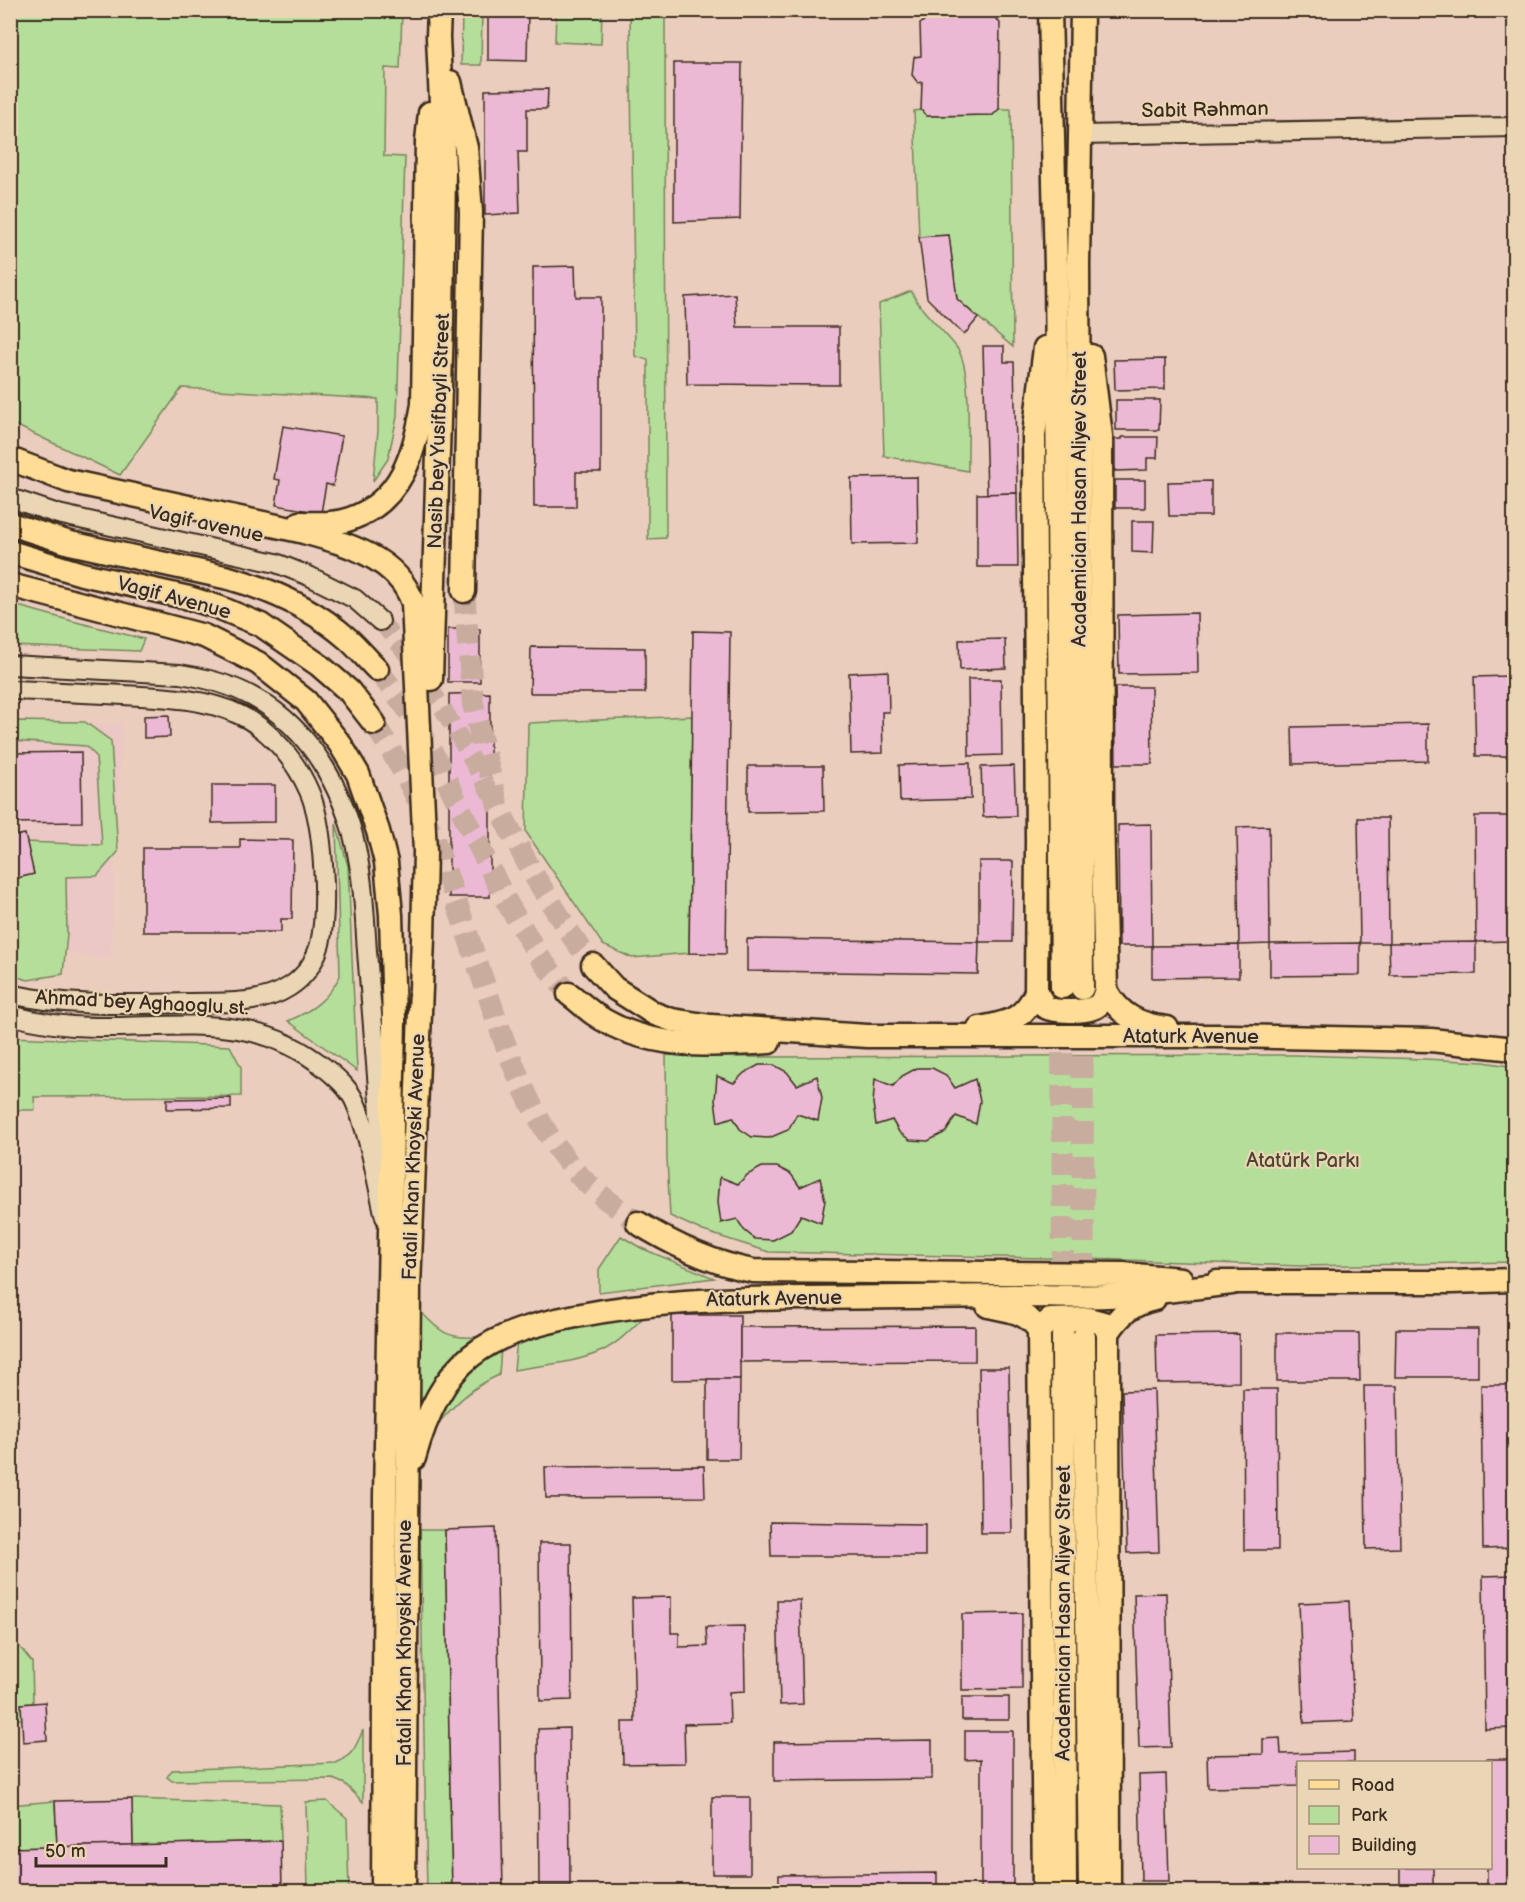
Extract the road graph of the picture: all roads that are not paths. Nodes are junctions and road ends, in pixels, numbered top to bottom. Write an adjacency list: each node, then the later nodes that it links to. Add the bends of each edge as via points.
1 (439, 10): 5 (main road, Nasib bey Yusifbayli Street)
2 (1050, 10): 8 (main road, Academician Hasan Aliyev Street)
3 (1074, 10): 7 (main road)
4 (1082, 10): 7 (main road, Academician Hasan Aliyev Street)
5 (438, 37): 11 (main road, via 427,141 423,404 417,441 404,472 387,496 362,513 333,523); 15 (main road, via 466,148 471,212); 22 (main road, Nasib bey Yusifbayli Street, via 444,169 443,288)
6 (1515, 128): 7 (street, Sabit Rəhman)
7 (1080, 135): 8 (main road, Academician Hasan Aliyev Street)
8 (1067, 266): 24 (main road, Academician Hasan Aliyev Street); 25 (main road, via 1101,436); 26 (main road, via 1034,435)
9 (10, 459): 11 (main road, Vagif Avenue, via 68,481)
10 (10, 498): 16 (street, Vagif avenue, via 58,514 276,563 355,599)
11 (261, 522): 22 (main road, Fatali Khan Khoyski Avenue, via 356,549 398,575 408,589 415,625)
12 (10, 524): 18 (main road, Vagif Avenue, via 70,543 254,585 313,613)
13 (10, 552): 20 (main road, Vagif Avenue, via 82,574 189,598 252,621 319,665 349,691)
14 (10, 585): 21 (main road, Vagif Avenue, via 176,628 227,646 258,663 306,701)
15 (464, 591)
16 (381, 621)
17 (10, 665): 35 (street, via 180,674 215,681 255,698 292,725 330,777 345,808 360,866)
18 (377, 669)
19 (10, 690): 27 (street, Ahmad bey Aghaoglu st., via 179,699 223,708 264,731 299,770 310,792 319,834 323,905 319,945 305,974 287,988 262,998 163,1004 57,1002)
20 (374, 723)
21 (340, 744): 35 (main road, Fatali Khan Khoyski Avenue, via 370,804 386,862 394,1020)
22 (425, 852): 43 (main road, Fatali Khan Khoyski Avenue)
23 (593, 965): 30 (main road, Ataturk Avenue, via 627,997 672,1020)
24 (1072, 988)
25 (1106, 990): 26 (main road, via 1102,1000 1090,1010 1057,1011 1045,1007); 31 (main road, via 1112,1003 1135,1020 1156,1027)
26 (1036, 992): 32 (main road, via 1025,1012 1015,1019)
27 (10, 994)
28 (569, 994): 30 (main road, Ataturk Avenue, via 620,1029 664,1041 716,1046)
29 (10, 1016): 35 (street, Ahmad bey Aghaoglu st., via 59,1025 244,1029 309,1055 345,1086 355,1102 369,1146)
30 (867, 1036): 32 (main road, Ataturk Avenue)
31 (1230, 1036): 32 (main road, Ataturk Avenue); 33 (main road, Ataturk Avenue, via 1431,1040)
32 (926, 1037)
33 (1515, 1049)
34 (638, 1223): 38 (main road, Ataturk Avenue, via 693,1254 753,1271 1123,1274)
35 (390, 1244): 44 (main road, Fatali Khan Khoyski Avenue)
36 (1515, 1280): 37 (main road, Ataturk Avenue)
37 (1452, 1282): 38 (main road, Ataturk Avenue); 39 (main road)
38 (1232, 1283): 40 (main road, Ataturk Avenue, via 1123,1296); 42 (main road, via 1140,1302 1123,1313)
39 (1515, 1292)
40 (936, 1297): 41 (main road, via 1019,1313 1032,1320); 43 (main road, Ataturk Avenue, via 673,1302 597,1312 526,1328 471,1356 455,1373 439,1394 424,1426)
41 (1038, 1330): 42 (main road, via 1050,1320 1088,1319 1100,1321); 46 (main road)
42 (1108, 1333): 49 (main road)
43 (406, 1485): 45 (main road, Fatali Khan Khoyski Avenue)
44 (382, 1892)
45 (404, 1892)
46 (1044, 1892)
47 (1065, 1892): 48 (main road, Academician Hasan Aliyev Street, via 1073,1336)
48 (1090, 1892)
49 (1109, 1892)

